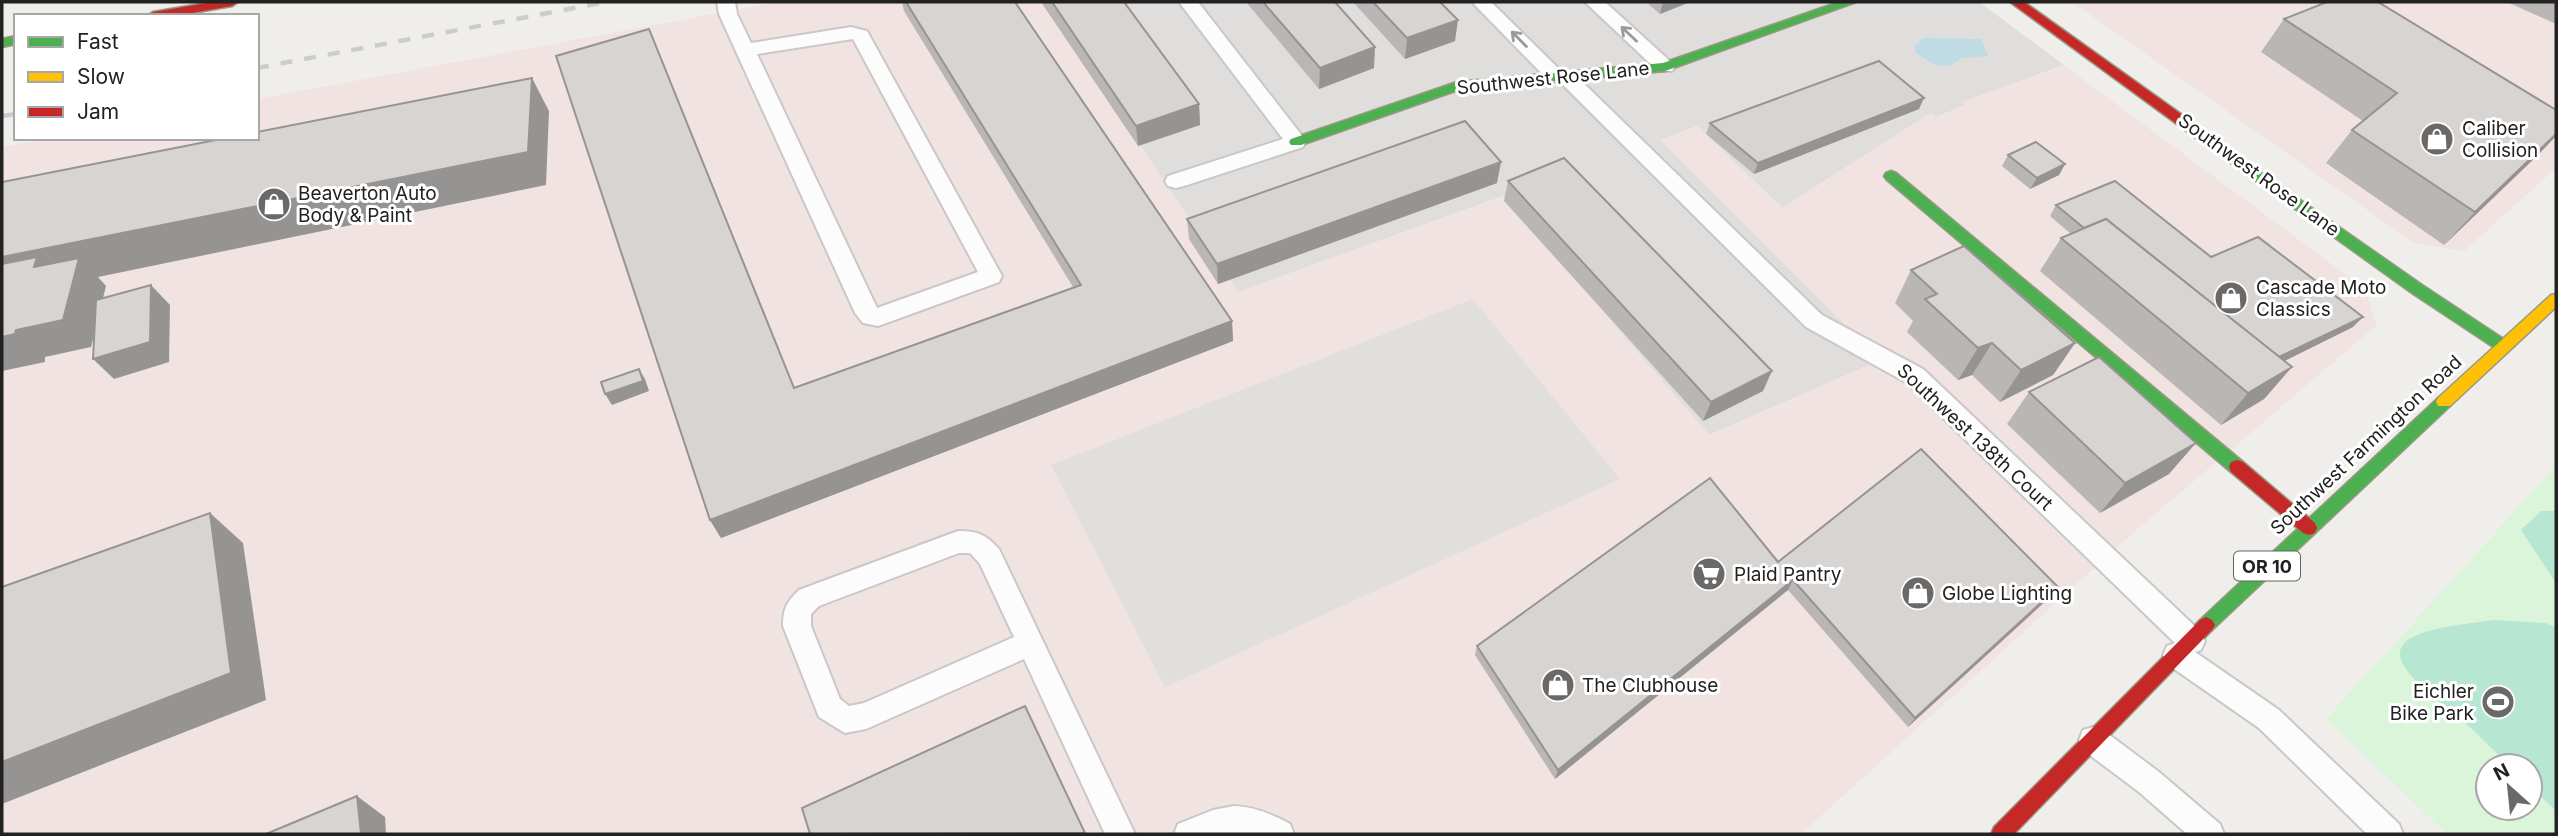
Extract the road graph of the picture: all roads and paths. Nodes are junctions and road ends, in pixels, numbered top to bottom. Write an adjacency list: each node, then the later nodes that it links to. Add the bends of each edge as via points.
1 (232, 2): 8 (street)
2 (726, 2): 9 (lane)
3 (1188, 2): 12 (lane)
4 (1481, 2): 11 (lane, Southwest 138th Court, one-way to 4)
5 (1594, 2): 10 (lane, one-way to 5)
6 (1850, 2): 10 (street, Southwest Rose Lane)
7 (2016, 2): 16 (street, Southwest Rose Lane)
8 (164, 14)
9 (746, 50): 9 (lane, via 871,317 991,276 860,35)
10 (1665, 67): 11 (street, Southwest Rose Lane)
11 (1561, 77): 12 (street, Southwest Rose Lane, via 1448,89); 19 (lane, Southwest 138th Court, via 1814,321 1915,376)
12 (1296, 142): 14 (lane, Southwest Rose Lane)
13 (1891, 176): 17 (street)
14 (1176, 181)
15 (2556, 299): 16 (street, Southwest Farmington Road / OR 10)
16 (2503, 346): 17 (street, Southwest Farmington Road / OR 10)
17 (2309, 528): 19 (street, Southwest Farmington Road / OR 10)
18 (1030, 643): 18 (lane, via 866,716 845,720 829,708 797,626 797,610 809,598 958,542 976,542 990,557); 21 (lane)
19 (2184, 648): 20 (street, Southwest Farmington Road / OR 10); 26 (lane, Southwest 138th Court, via 2269,719)
20 (2093, 740): 24 (street, Southwest Farmington Road / OR 10); 25 (lane)
21 (1121, 834)
22 (1189, 834): 23 (lane, via 1236,819 1264,825)
23 (1279, 834)
24 (2001, 834)
25 (2209, 834)
26 (2388, 834)

